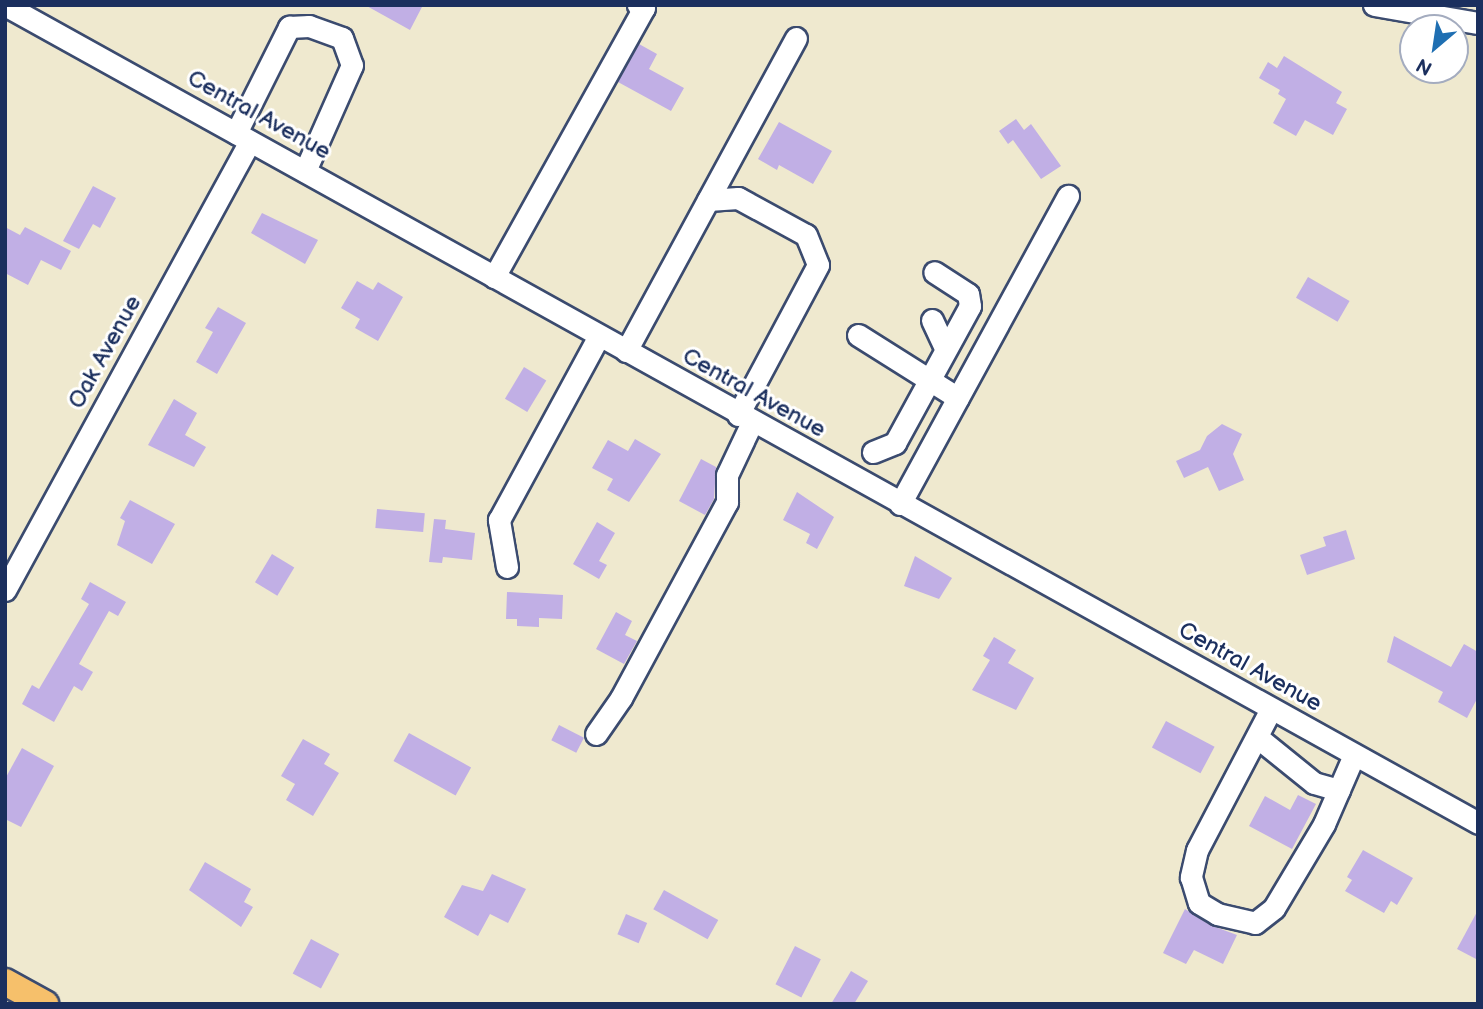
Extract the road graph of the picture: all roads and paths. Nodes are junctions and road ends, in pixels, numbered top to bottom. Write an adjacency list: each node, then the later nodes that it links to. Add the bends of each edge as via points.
1 (5, 5): 6 (street, Central Avenue)
2 (639, 5): 11 (street, via 644,8)
3 (1374, 5): 4 (street)
4 (1478, 23)
5 (796, 38): 9 (street)
6 (243, 137): 7 (street, Central Avenue); 7 (street, Oak Avenue, via 289,27 309,26 342,38 352,65); 23 (street, Oak Avenue)
7 (305, 171): 11 (street, Central Avenue)
8 (1068, 196): 18 (street)
9 (708, 200): 16 (street); 19 (street, via 738,198 806,235 818,265)
10 (934, 272): 15 (street, via 968,294 970,306)
11 (494, 277): 14 (street, Central Avenue)
12 (932, 320): 15 (street)
13 (858, 335): 17 (street)
14 (599, 336): 16 (street, Central Avenue); 22 (street, via 499,520)
15 (945, 348): 17 (street)
16 (626, 351): 19 (street, Central Avenue)
17 (927, 378): 18 (street); 20 (street, via 895,443)
18 (958, 398): 21 (street)
19 (745, 418): 21 (street, Central Avenue); 25 (street, via 727,475 727,502 621,698)
20 (873, 452)
21 (900, 504): 24 (street, Central Avenue)
22 (507, 568)
23 (5, 590)
24 (1272, 709): 26 (street); 27 (street, Central Avenue)
25 (596, 734)
26 (1257, 737): 28 (street, via 1314,783); 28 (street, via 1197,850 1191,877 1199,903 1217,914 1255,923 1274,908)
27 (1354, 755): 28 (street); 29 (street, Central Avenue)
28 (1339, 790)
29 (1478, 823)
30 (5, 982): 31 (main road)
31 (45, 1004)

